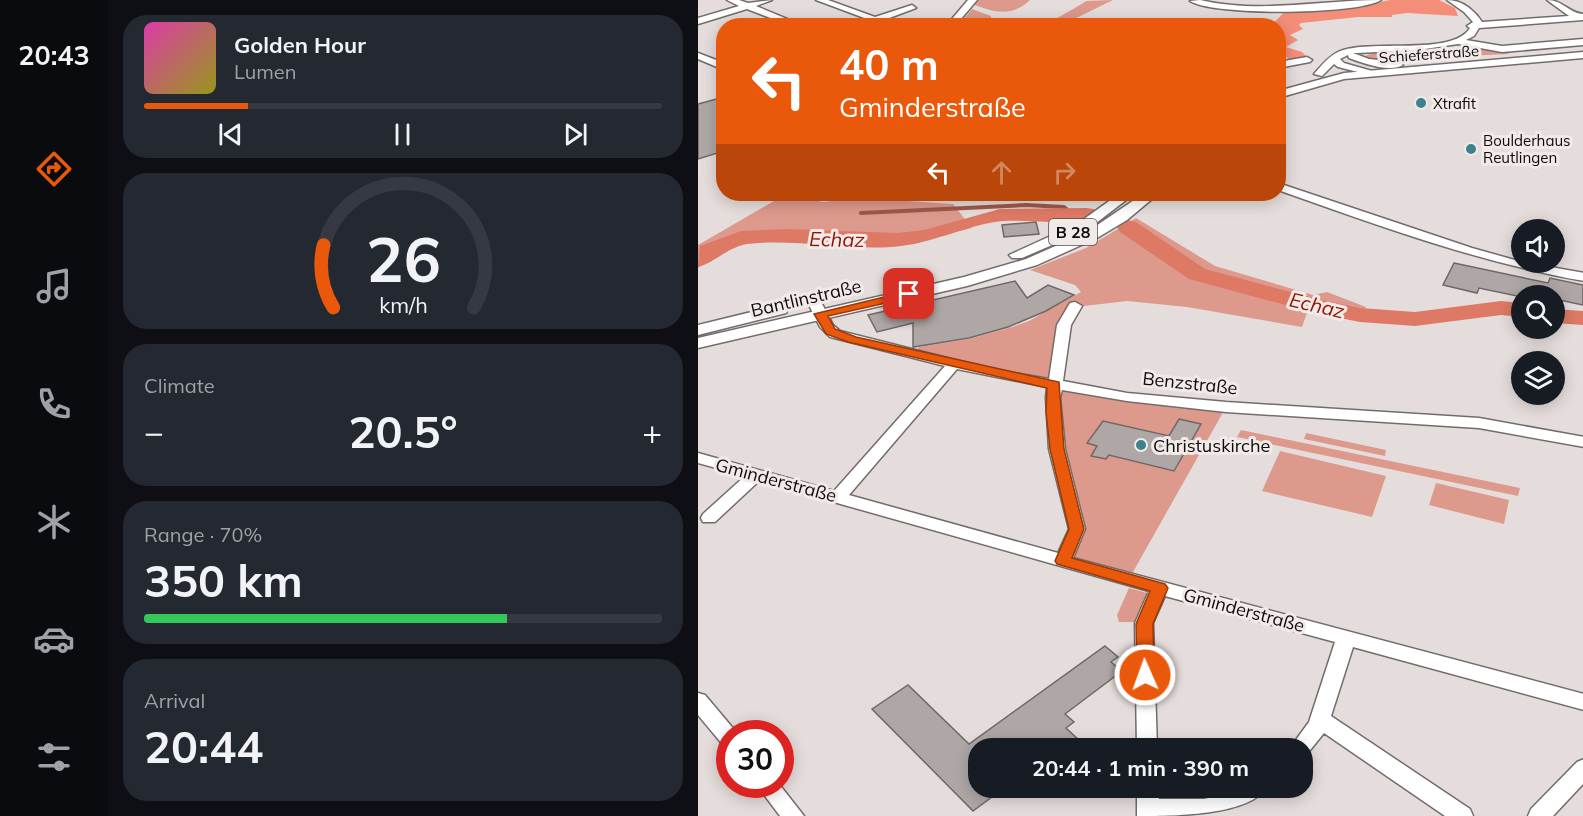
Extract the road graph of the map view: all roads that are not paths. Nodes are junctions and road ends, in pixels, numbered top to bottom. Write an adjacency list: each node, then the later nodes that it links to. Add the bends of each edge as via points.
1 (731, 0): 9 (street)
2 (768, 0): 9 (street)
3 (820, 0): 12 (street)
4 (973, 0): 14 (street)
5 (1377, 0): 8 (street, via 1247,8 1216,7)
6 (1451, 0): 17 (street, via 1478,22)
7 (1551, 0): 15 (street)
8 (1194, 1)
9 (748, 6): 11 (street); 16 (street)
10 (912, 8): 13 (street)
11 (779, 18)
12 (868, 18)
13 (875, 18)
14 (957, 18)
15 (1581, 18): 17 (street)
16 (698, 21)
17 (1472, 28): 18 (street)
18 (1457, 41): 19 (street, via 1502,50); 21 (street, via 1426,48)
19 (1583, 42)
20 (1583, 49): 28 (main road, Schieferstraße)
21 (1353, 54): 25 (street, via 1341,54); 28 (street, via 1367,62); 29 (street)
22 (1583, 55): 29 (main road, Schieferstraße)
23 (698, 56): 26 (street)
24 (1307, 60): 27 (street)
25 (1336, 60): 29 (street); 30 (street)
26 (716, 64)
27 (1286, 64)
28 (1398, 65): 29 (main road, Schieferstraße)
29 (1348, 73): 30 (main road, Schieferstraße); 32 (main road, Schieferstraße)
30 (1319, 74): 31 (main road, Schieferstraße)
31 (1286, 83)
32 (1286, 92)
33 (1286, 189): 37 (street)
34 (1286, 198): 37 (street)
35 (1118, 201): 42 (main road, Bantlinstraße / B 28, via 1071,233 1023,253)
36 (1142, 201): 40 (main road, Bantlinstraße / B 28, via 1072,247)
37 (1354, 215): 38 (street, via 1504,260)
38 (1583, 277)
39 (988, 283): 40 (main road)
40 (954, 284): 42 (main road, Bantlinstraße / B 28)
41 (1075, 306): 46 (street, via 1064,325)
42 (818, 308): 43 (main road, Bantlinstraße / B 28); 44 (main road, Bantlinstraße / B 28); 45 (street, Benzstraße, via 827,327 836,334)
43 (698, 330)
44 (698, 343)
45 (954, 364): 46 (street, Benzstraße); 50 (street)
46 (1054, 385): 47 (street, Benzstraße, via 1226,407 1479,423); 52 (street, via 1057,449 1077,529)
47 (1583, 442)
48 (698, 458): 49 (street, Gminderstraße)
49 (757, 474): 50 (street, Gminderstraße); 51 (street)
50 (838, 496): 52 (street, Gminderstraße)
51 (709, 518)
52 (1063, 561): 53 (street, Gminderstraße)
53 (1159, 588): 54 (street, Gminderstraße); 59 (street, via 1144,624)
54 (1346, 638): 56 (street, Gminderstraße); 57 (street)
55 (698, 701): 58 (street)
56 (1583, 702)
57 (1320, 720): 60 (street); 66 (street)
58 (716, 722)
59 (1147, 738)
60 (1310, 738)
61 (1583, 768): 67 (street)
62 (778, 798): 65 (street)
63 (1241, 798): 64 (street, via 1215,808)
64 (1148, 804)
65 (793, 816)
66 (1462, 816)
67 (1539, 816)

